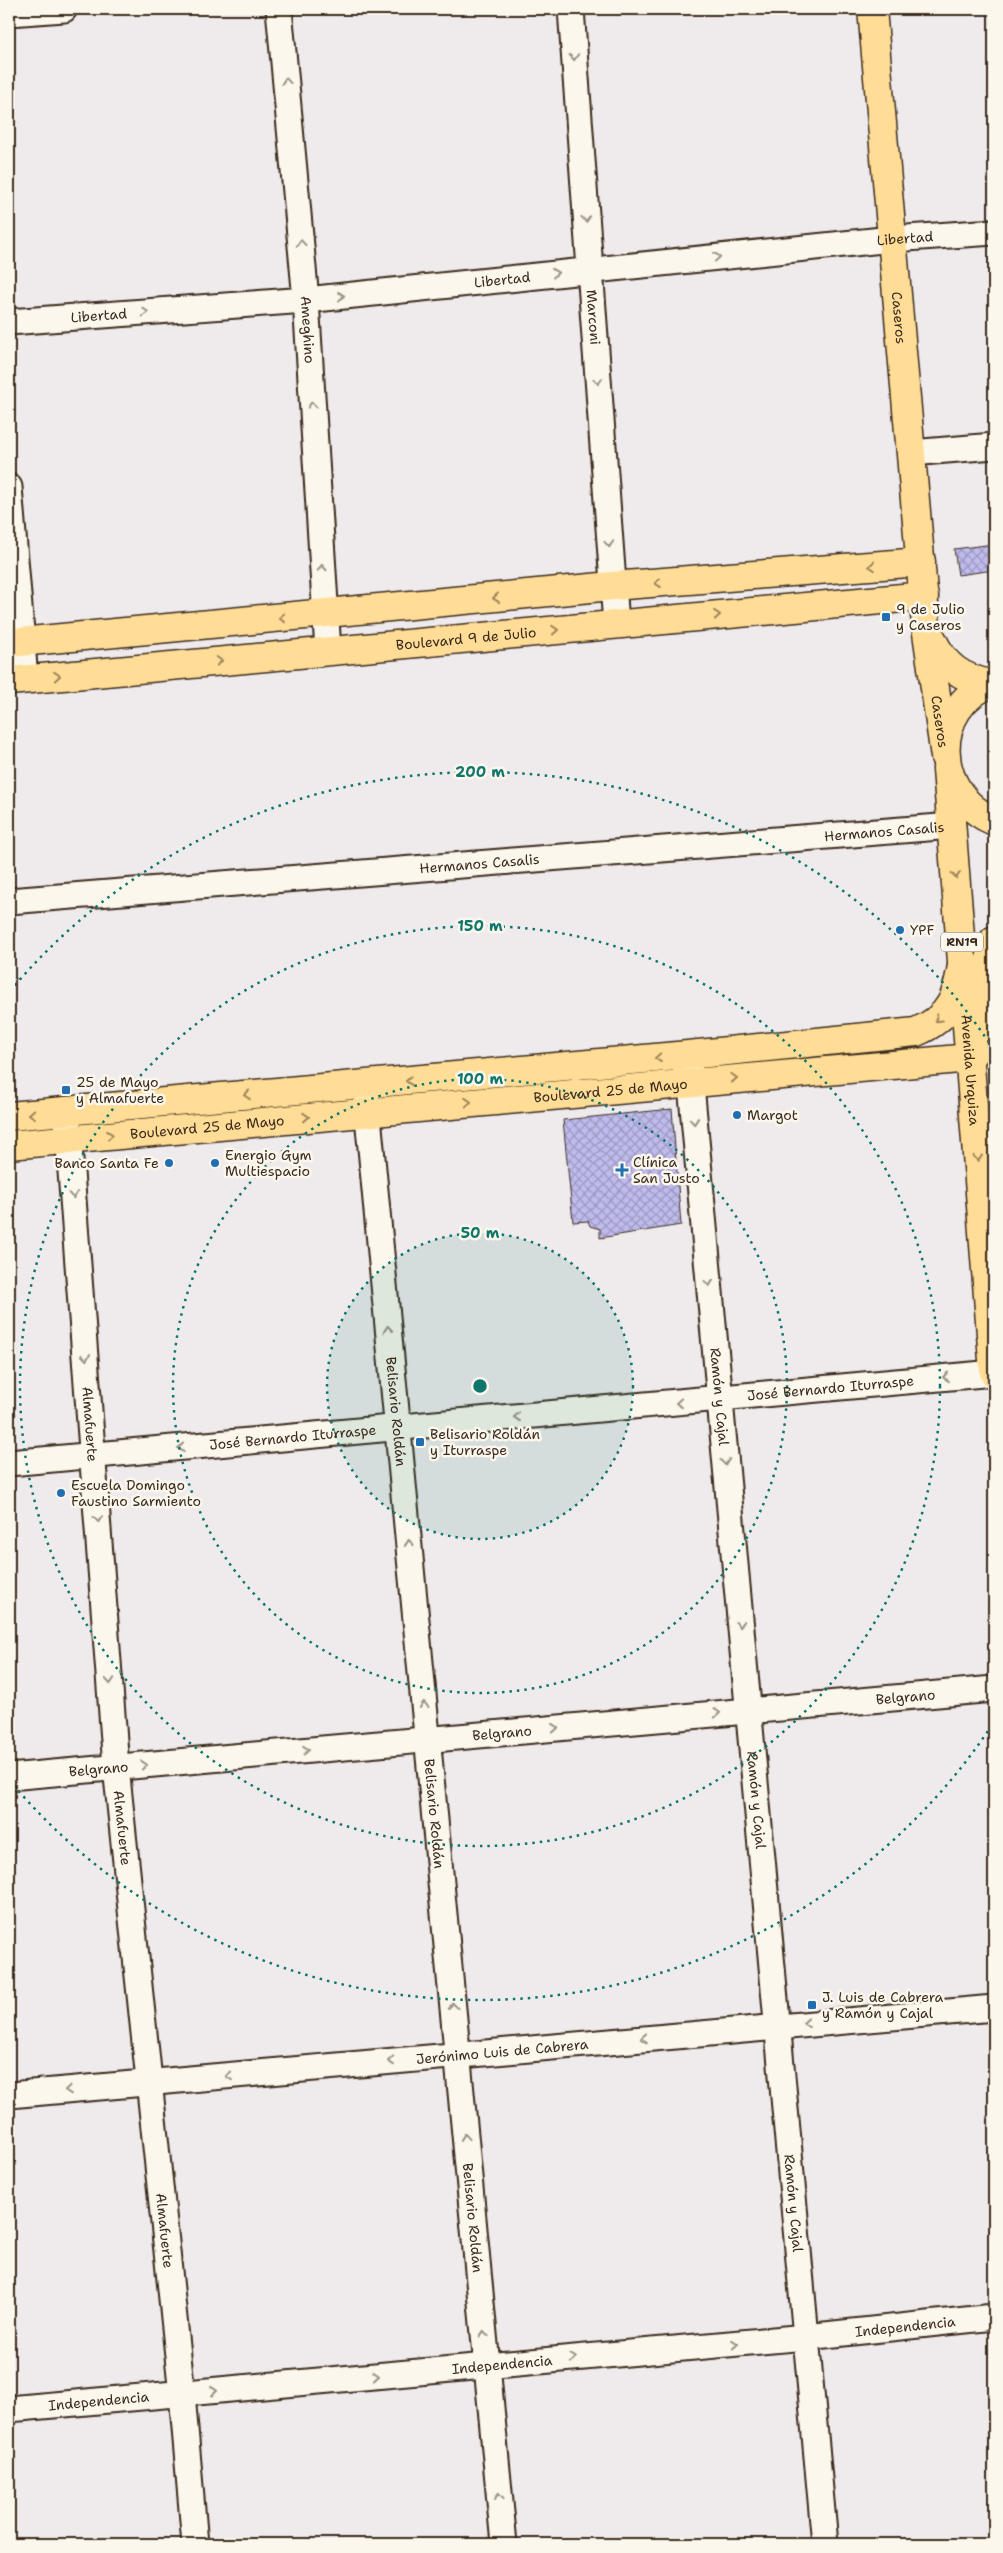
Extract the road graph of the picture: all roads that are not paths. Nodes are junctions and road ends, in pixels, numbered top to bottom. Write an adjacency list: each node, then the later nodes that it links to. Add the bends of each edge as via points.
1 (64, 9): 5 (street)
2 (279, 9): 9 (street, Ameghino, one-way to 2)
3 (571, 9): 8 (street, Marconi, one-way to 8)
4 (872, 9): 7 (main road, Caseros)
5 (9, 13)
6 (994, 232): 7 (street, Libertad)
7 (892, 239): 8 (street, Libertad, one-way to 7); 12 (main road, Caseros)
8 (590, 270): 9 (street, Libertad, one-way to 8); 15 (street, Marconi, one-way to 15)
9 (306, 300): 10 (street, Libertad, one-way to 9); 17 (street, Ameghino, one-way to 9)
10 (9, 322)
11 (994, 446): 12 (street)
12 (912, 453): 14 (main road, Caseros)
13 (9, 487): 20 (street)
14 (921, 562): 15 (main road, one-way to 15); 16 (main road, Caseros)
15 (612, 586): 17 (main road, one-way to 17); 18 (street, Marconi)
16 (924, 596): 18 (main road, Boulevard 9 de Julio, one-way to 16); 19 (main road, Caseros)
17 (325, 614): 20 (main road, one-way to 20); 21 (street, Ameghino)
18 (616, 624): 21 (main road, Boulevard 9 de Julio, one-way to 18)
19 (926, 626): 23 (main road, Caseros, via 944,662 956,673 971,680); 24 (main road, Caseros)
20 (15, 642): 22 (street)
21 (328, 651): 22 (main road, Boulevard 9 de Julio, one-way to 21)
22 (17, 680)
23 (992, 683): 24 (main road, RN19, via 971,696 956,713 947,734)
24 (946, 763): 25 (main road, via 951,780 964,801); 26 (main road, Avenida Urquiza / RN19)
25 (994, 821)
26 (952, 826): 27 (street, Hermanos Casalis); 29 (main road, Avenida Urquiza / RN19, one-way to 29)
27 (9, 901)
28 (994, 940): 30 (main road, via 988,975 986,1032 980,1047)
29 (963, 960): 30 (main road, Avenida Urquiza / RN19); 31 (main road, Boulevard 25 de Mayo, one-way to 31, via 954,1002 931,1026 916,1032)
30 (970, 1058): 31 (main road, Boulevard 25 de Mayo, one-way to 30); 37 (main road, Avenida Urquiza / RN19, one-way to 37)
31 (689, 1068): 32 (main road, Boulevard 25 de Mayo); 38 (street, Ramón y Cajal, one-way to 38)
32 (366, 1098): 33 (main road, Boulevard 25 de Mayo, one-way to 33); 35 (main road, Boulevard 25 de Mayo, one-way to 32); 39 (street, Belisario Roldán, one-way to 32)
33 (66, 1112): 34 (main road, Boulevard 25 de Mayo, one-way to 34); 35 (street, Almafuerte)
34 (9, 1116)
35 (69, 1139): 36 (main road, Boulevard 25 de Mayo); 40 (street, Almafuerte, one-way to 40)
36 (9, 1145)
37 (994, 1373): 38 (street, José Bernardo Iturraspe, one-way to 38)
38 (720, 1399): 39 (street, José Bernardo Iturraspe, one-way to 39); 43 (street, Ramón y Cajal, one-way to 43)
39 (398, 1428): 40 (street, José Bernardo Iturraspe, one-way to 40); 44 (street, Belisario Roldán, one-way to 39)
40 (94, 1456): 41 (street, José Bernardo Iturraspe); 45 (street, Almafuerte, one-way to 45)
41 (9, 1463)
42 (994, 1689): 43 (street, Belgrano)
43 (748, 1710): 44 (street, Belgrano, one-way to 43); 48 (street, Ramón y Cajal)
44 (427, 1740): 45 (street, Belgrano, one-way to 44); 49 (street, Belisario Roldán, one-way to 44)
45 (116, 1768): 46 (street, Belgrano); 50 (street, Almafuerte)
46 (9, 1777)
47 (994, 2008): 48 (street, Jerónimo Luis de Cabrera, one-way to 48)
48 (777, 2026): 49 (street, Jerónimo Luis de Cabrera, one-way to 49); 53 (street, Ramón y Cajal)
49 (457, 2055): 50 (street, Jerónimo Luis de Cabrera, one-way to 50); 54 (street, Belisario Roldán, one-way to 49)
50 (148, 2083): 51 (street, Jerónimo Luis de Cabrera, one-way to 51); 55 (street, Almafuerte)
51 (9, 2095)
52 (994, 2317): 53 (street, Independencia)
53 (806, 2337): 54 (street, Independencia, one-way to 53); 59 (street, Ramón y Cajal)
54 (487, 2366): 55 (street, Independencia, one-way to 54); 58 (street, Belisario Roldán, one-way to 54)
55 (182, 2394): 56 (street, Independencia); 57 (street, Almafuerte)
56 (9, 2409)
57 (195, 2544)
58 (504, 2544)
59 (825, 2544)

